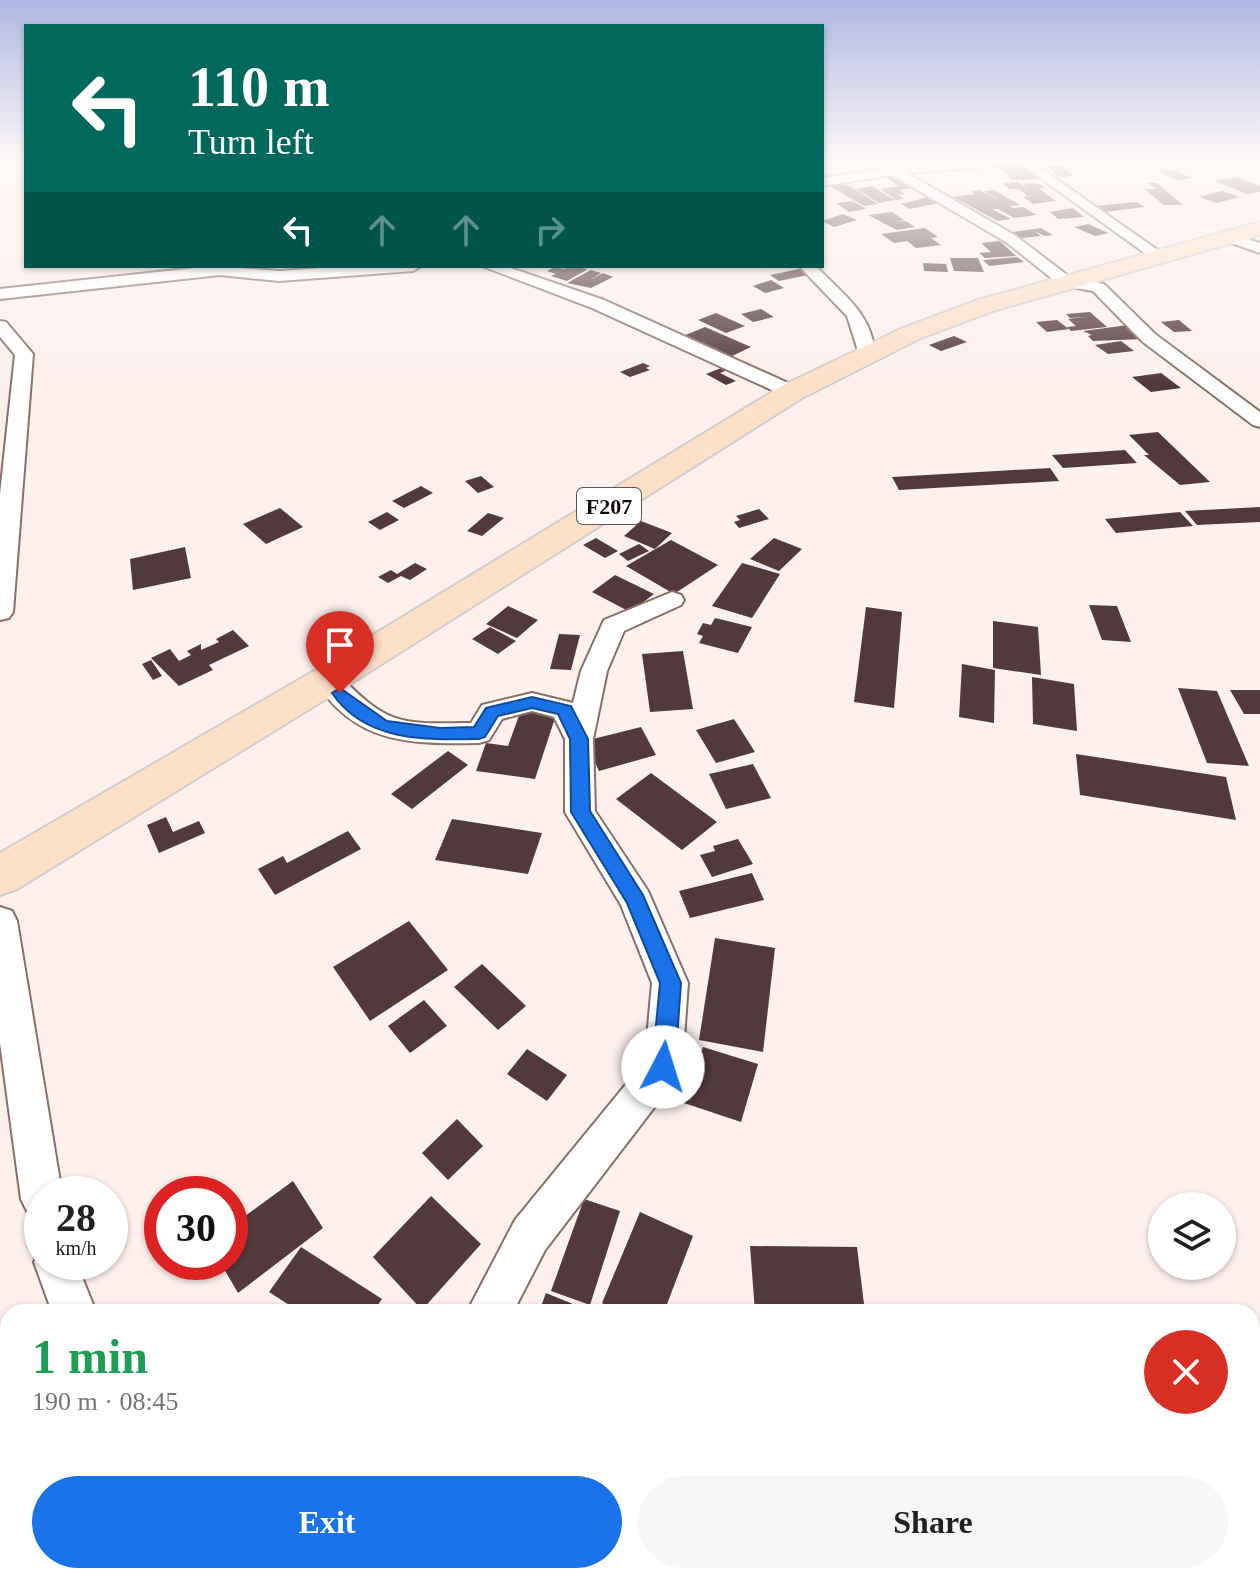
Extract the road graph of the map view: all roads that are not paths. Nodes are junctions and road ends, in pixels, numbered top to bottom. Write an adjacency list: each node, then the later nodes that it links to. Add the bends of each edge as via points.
1 (1006, 236): 10 (street)
2 (1129, 236): 6 (street)
3 (1232, 236): 4 (main road, F207)
4 (1228, 237): 5 (street); 6 (main road, F207)
5 (1260, 248)
6 (1158, 256): 10 (main road, F207)
7 (386, 268): 11 (street, via 279,276 220,270)
8 (496, 268): 14 (street, via 598,304)
9 (809, 268): 13 (street, via 866,331)
10 (1066, 282): 13 (main road, F207, via 987,305); 15 (street, via 1098,287 1149,338)
11 (0, 294)
12 (0, 326): 17 (street, via 24,354)
13 (866, 353): 14 (main road, F207)
14 (792, 392): 18 (main road, F207)
15 (1258, 420)
16 (672, 600): 19 (street, via 613,626 594,671)
17 (0, 612)
18 (328, 680): 19 (street, via 352,706 383,727 479,733 492,712 532,702 565,710); 20 (main road, F207)
19 (579, 739): 25 (street, via 580,812 636,900 670,983 663,1067 530,1235)
20 (0, 876)
21 (0, 921): 22 (street)
22 (39, 1176)
23 (62, 1280): 24 (street)
24 (71, 1304)
25 (493, 1304)

